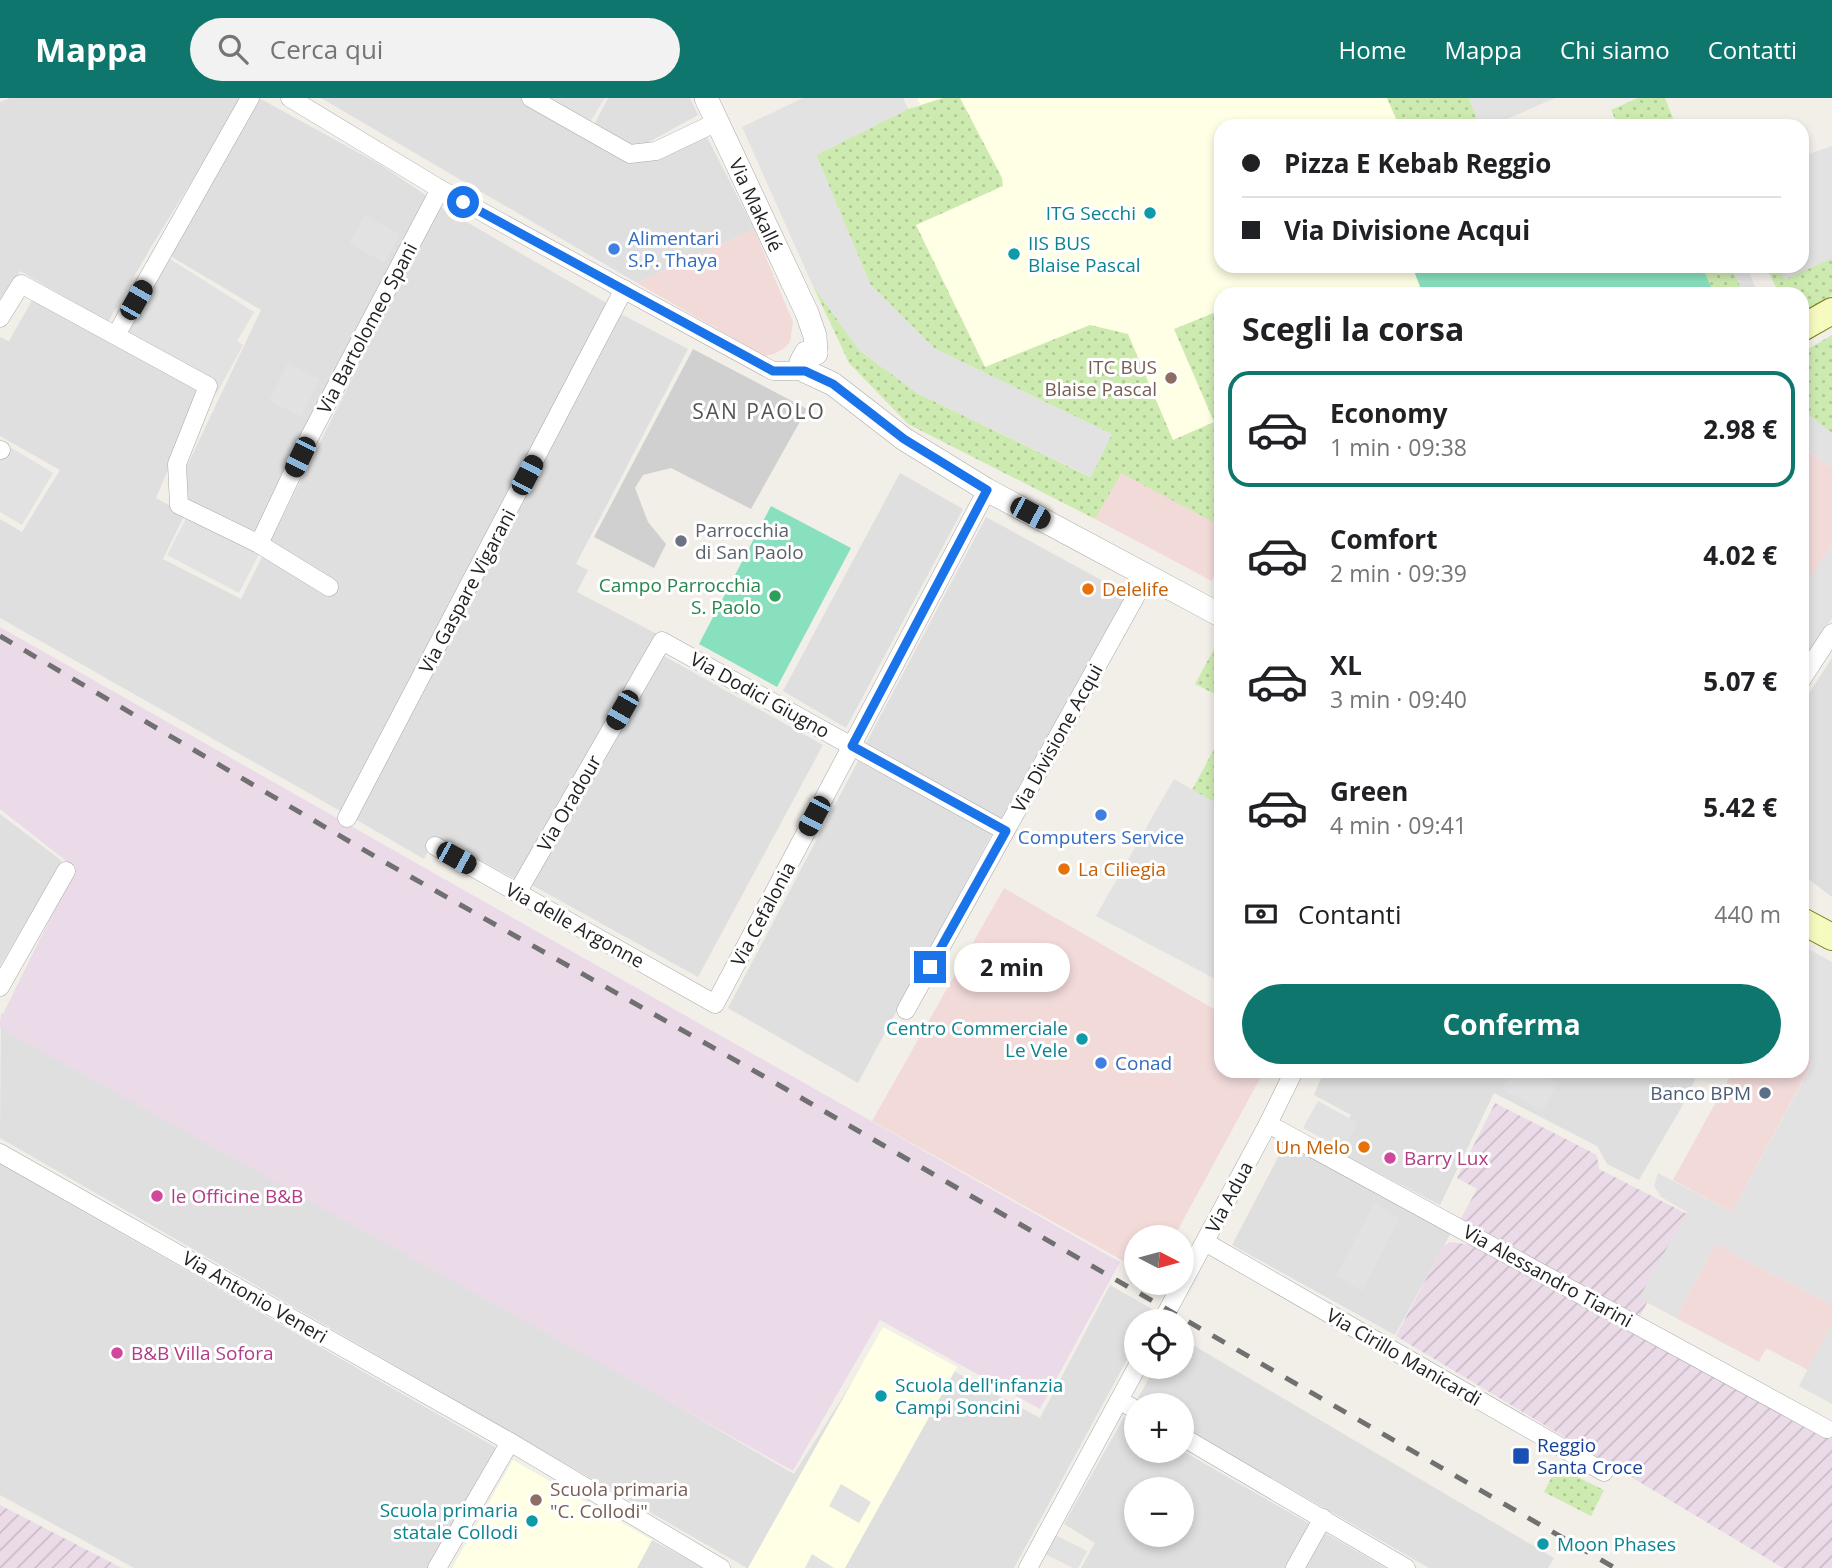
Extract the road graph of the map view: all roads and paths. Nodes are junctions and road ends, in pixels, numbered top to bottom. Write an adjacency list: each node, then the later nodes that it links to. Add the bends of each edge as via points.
1 (250, 98): 11 (street)
2 (290, 98): 6 (street)
3 (531, 98): 5 (street, via 630,153 656,151)
4 (706, 98): 5 (street, Via Makallé)
5 (717, 122): 12 (street, Via Makallé, via 807,313 815,337)
6 (440, 189): 7 (street); 14 (street, Via Bartolomeo Spani, via 310,436)
7 (624, 289): 12 (street, via 773,371); 22 (street, Via Gaspare Vigarani)
8 (1832, 311): 10 (main road)
9 (0, 318): 11 (street, via 21,284)
10 (1809, 324)
11 (116, 335): 14 (street, via 208,386 177,464 179,505)
12 (815, 367): 13 (street, via 904,439)
13 (987, 490): 15 (street); 21 (street, Via Cefalonia)
14 (259, 544): 16 (street)
15 (1147, 576): 17 (street); 23 (street, Via Divisione Acqui)
16 (329, 587)
17 (1214, 612)
18 (1832, 633): 20 (street)
19 (662, 641): 21 (street, Via Dodici Giugno); 26 (street, Via Oradour)
20 (1809, 668)
21 (852, 746): 23 (street, Via Dodici Giugno); 30 (street, Via Cefalonia)
22 (347, 818)
23 (1006, 831): 31 (street, Via Divisione Acqui)
24 (435, 846): 26 (street, Via delle Argonne)
25 (66, 871): 29 (street)
26 (517, 893): 30 (street, Via delle Argonne)
27 (1809, 925): 28 (main road)
28 (1832, 937)
29 (0, 986)
30 (715, 1004)
31 (906, 1010)
32 (1291, 1078): 33 (street, Via Adua)
33 (1268, 1124): 35 (street, Via Adua); 40 (street, Via Alessandro Tiarini)
34 (0, 1153): 41 (street, Via Antonio Veneri)
35 (1205, 1242): 36 (street, Via Adua); 43 (street, Via Cirillo Manicardi)
36 (1169, 1309)
37 (1130, 1379): 38 (street)
38 (1119, 1400): 39 (street); 47 (street)
39 (1124, 1403)
40 (1827, 1429)
41 (510, 1442): 45 (street); 46 (street, Via Antonio Veneri)
42 (1194, 1444): 44 (street)
43 (1604, 1472)
44 (1323, 1518): 48 (street); 49 (street)
45 (437, 1568)
46 (721, 1568)
47 (1028, 1568)
48 (1295, 1568)
49 (1406, 1568)

